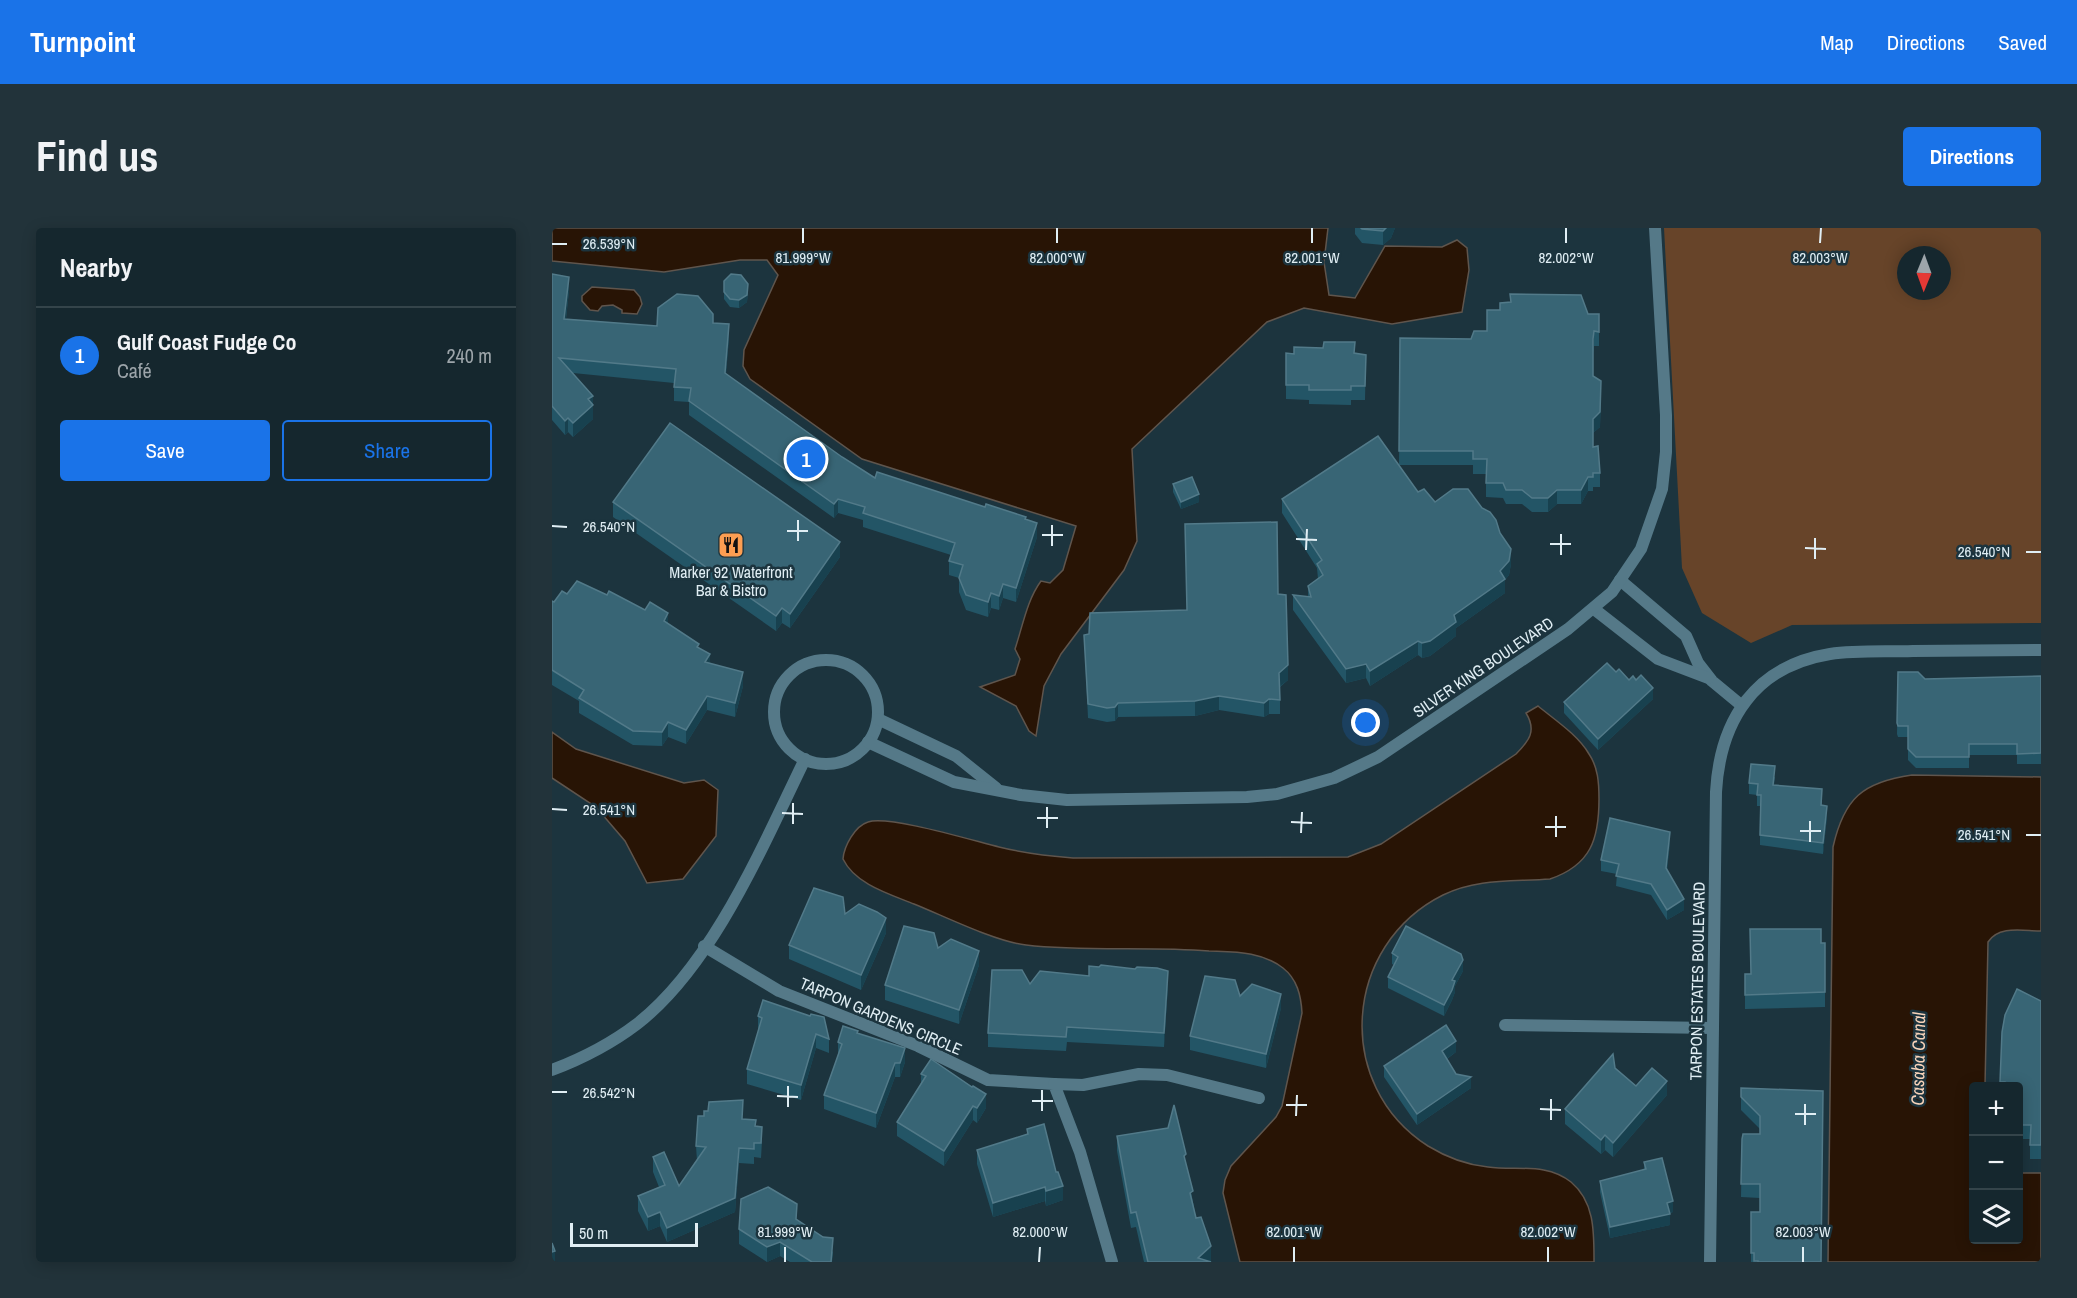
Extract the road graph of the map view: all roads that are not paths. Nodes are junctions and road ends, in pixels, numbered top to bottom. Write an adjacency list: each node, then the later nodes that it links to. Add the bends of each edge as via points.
1 (1655, 228): 2 (street, SILVER KING BOULEVARD, via 1666,452 1662,489 1641,549)
2 (1620, 580): 3 (street, SILVER KING BOULEVARD); 5 (street, via 1686,636 1698,663)
3 (1594, 609): 5 (street, via 1658,659); 10 (street, SILVER KING BOULEVARD, via 1378,757 1305,788 1247,797 1067,800)
4 (2041, 650): 6 (street, TARPON ESTATES BOULEVARD, via 1830,655 1788,667 1757,688)
5 (1712, 681): 6 (street)
6 (1741, 705): 13 (street, TARPON ESTATES BOULEVARD, via 1729,727 1717,770)
7 (878, 719): 8 (street); 9 (street, via 873,688 851,666 820,660 805,664 781,685 773,714 783,741); 10 (street, SILVER KING BOULEVARD, via 956,756)
8 (868, 742): 9 (street, via 856,755 840,762 822,764); 10 (street, SILVER KING BOULEVARD, via 954,782)
9 (805, 759): 11 (street, via 740,893)
10 (997, 789)
11 (704, 946): 14 (street, via 676,986 636,1024 576,1061); 15 (street, TARPON GARDENS CIRCLE, via 779,991 918,1046 988,1080)
12 (1505, 1025): 13 (street)
13 (1713, 1028): 18 (street, TARPON ESTATES BOULEVARD)
14 (552, 1070)
15 (1054, 1084): 16 (street, TARPON GARDENS CIRCLE, via 1083,1084 1139,1074 1167,1075); 17 (street, via 1080,1152)
16 (1259, 1098)
17 (1112, 1262)
18 (1710, 1262)

